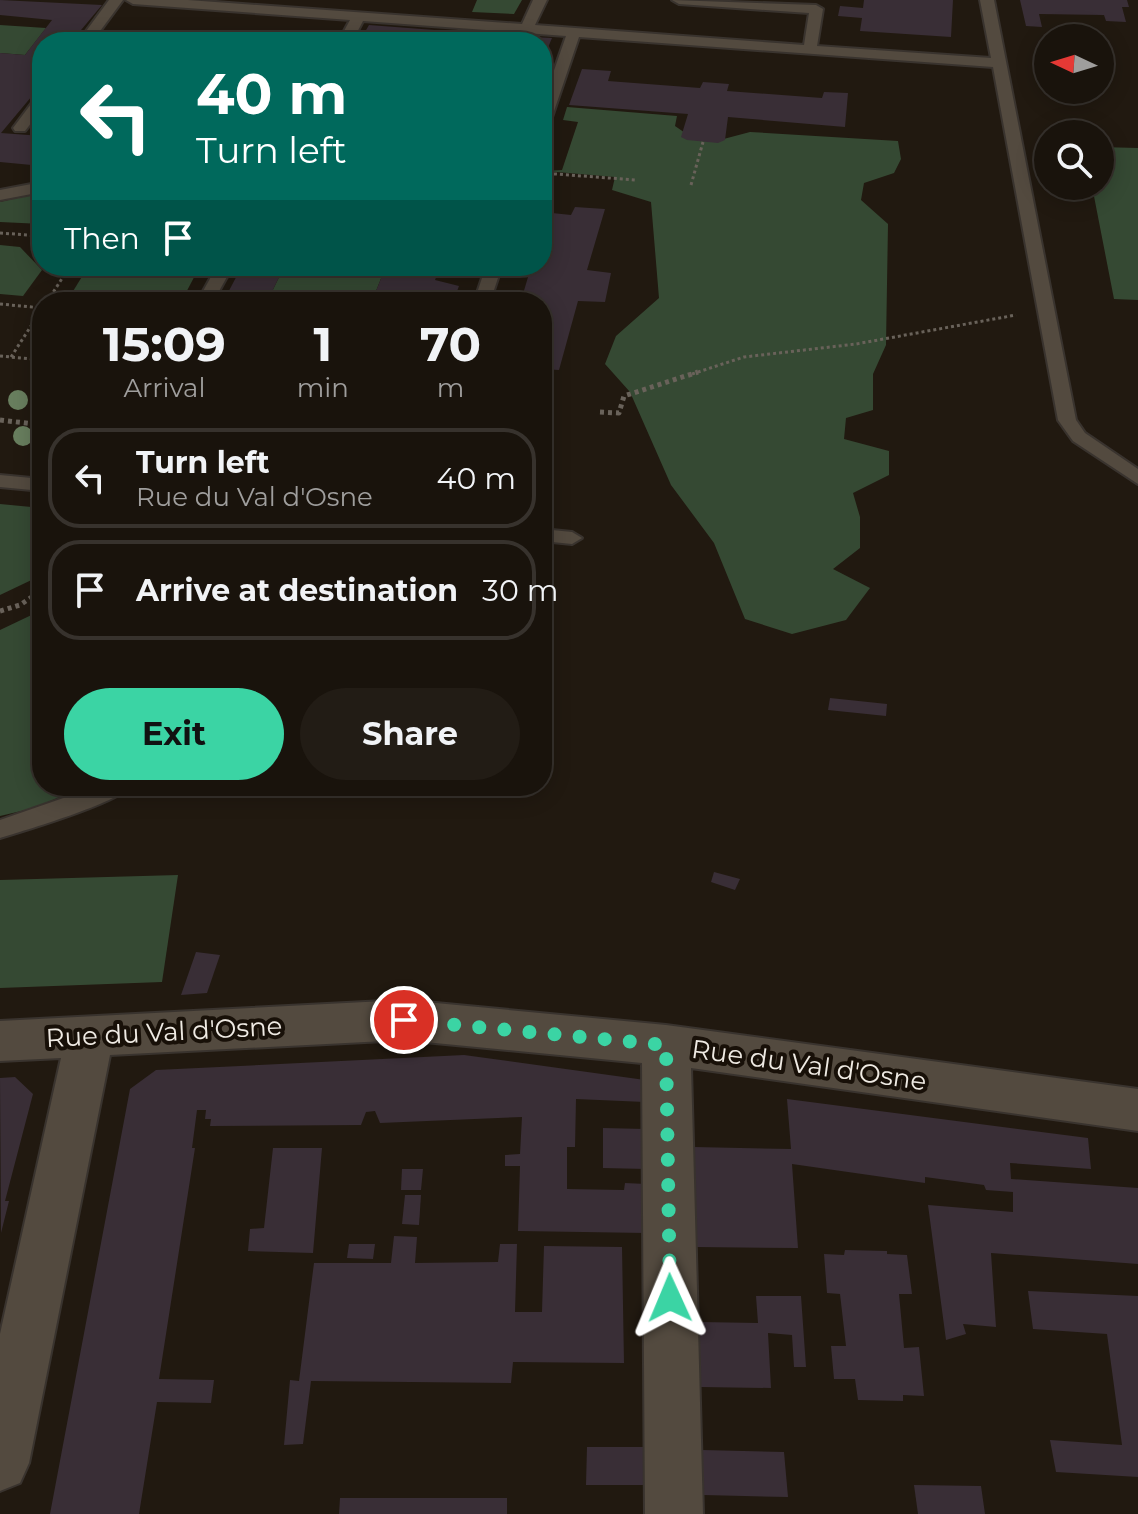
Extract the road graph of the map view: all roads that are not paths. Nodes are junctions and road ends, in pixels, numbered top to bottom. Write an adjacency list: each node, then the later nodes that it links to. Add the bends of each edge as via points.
1 (116, 0): 10 (lane)
2 (133, 0): 7 (lane)
3 (356, 0): 8 (lane)
4 (540, 0): 9 (lane)
5 (679, 0): 13 (lane, via 816,9)
6 (987, 0): 14 (lane)
7 (249, 4): 8 (lane)
8 (353, 16): 9 (lane); 11 (lane)
9 (526, 29): 12 (lane)
10 (92, 32)
11 (348, 32)
12 (574, 32): 13 (lane); 15 (lane)
13 (810, 48): 14 (lane)
14 (999, 63): 20 (lane, via 1064,408 1072,430)
15 (552, 97)
16 (32, 112): 17 (lane)
17 (20, 128)
18 (32, 189): 19 (lane)
19 (0, 195)
20 (1138, 478)
21 (0, 481): 22 (lane)
22 (32, 484)
23 (552, 536): 24 (lane)
24 (572, 538)
25 (96, 796): 26 (lane)
26 (0, 829)
27 (90, 1037): 28 (street, Rue du Val d'Osne); 29 (street, Rue du Val d'Osne, via 404,1020); 31 (street)
28 (0, 1041)
29 (666, 1045): 30 (street, Rue du Val d'Osne); 32 (street)
30 (1138, 1110)
31 (0, 1463)
32 (674, 1514)

